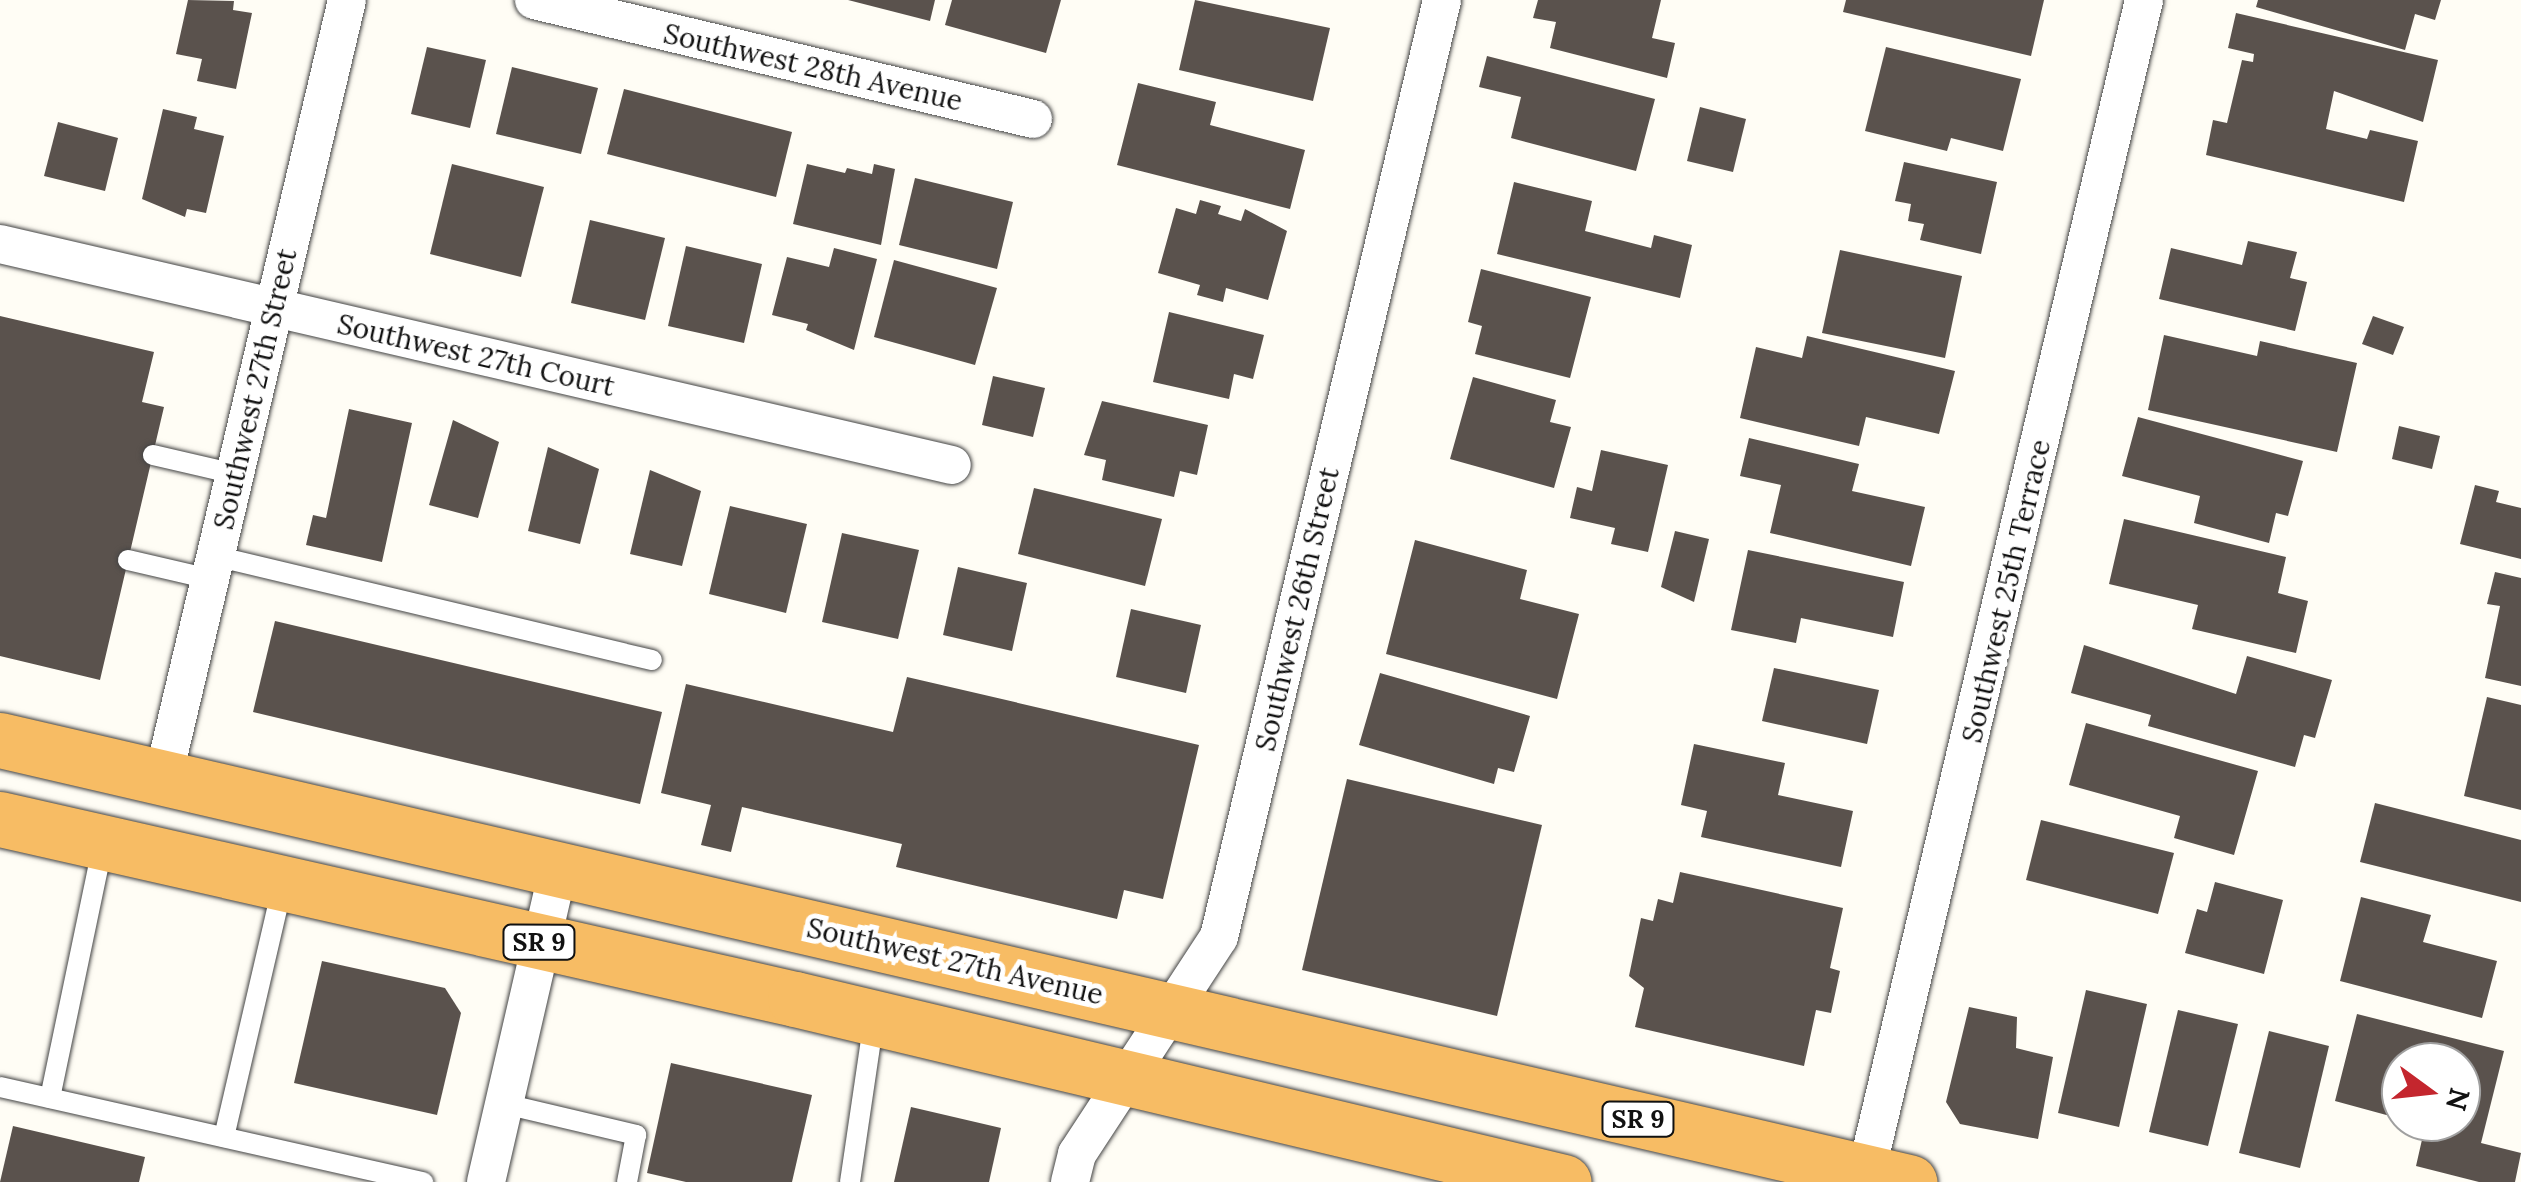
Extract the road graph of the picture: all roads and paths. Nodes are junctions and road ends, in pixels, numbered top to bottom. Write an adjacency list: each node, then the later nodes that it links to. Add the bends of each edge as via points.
1 (348, 0): 7 (street, Southwest 27th Street)
2 (534, 0): 5 (street, Southwest 28th Avenue)
3 (1442, 0): 21 (street, Southwest 26th Street, via 1218,937)
4 (2144, 0): 28 (street, Southwest 25th Terrace)
5 (1032, 120)
6 (0, 244): 7 (street, Southwest 27th Court)
7 (274, 308): 9 (street, Southwest 27th Court); 10 (street, Southwest 27th Street)
8 (153, 454): 10 (lane)
9 (952, 465)
10 (235, 474): 12 (street, Southwest 27th Street)
11 (128, 560): 12 (lane)
12 (212, 568): 13 (lane); 15 (street, Southwest 27th Street)
13 (652, 660)
14 (0, 740): 15 (highway, Southwest 27th Avenue / SR 9)
15 (162, 778): 17 (highway, via 124,815); 18 (highway, Southwest 27th Avenue / SR 9); 19 (highway, via 198,832)
16 (0, 820): 17 (highway, SR 9)
17 (78, 838): 19 (highway, SR 9); 25 (lane)
18 (558, 870): 20 (street); 21 (highway, Southwest 27th Avenue / SR 9)
19 (283, 884): 20 (highway, SR 9); 27 (lane)
20 (542, 943): 22 (highway, SR 9); 26 (street)
21 (1168, 1011): 23 (street, Southwest 26th Street); 28 (highway, Southwest 27th Avenue / SR 9)
22 (874, 1017): 23 (highway, SR 9); 32 (lane)
23 (1123, 1078): 33 (street, Southwest 26th Street, via 1077,1154); 34 (highway, SR 9)
24 (0, 1086): 25 (lane)
25 (50, 1098): 27 (lane)
26 (504, 1104): 30 (street); 31 (lane, via 636,1135)
27 (224, 1137): 29 (lane)
28 (1880, 1179)
29 (423, 1182)
30 (486, 1182)
31 (627, 1182)
32 (850, 1182)
33 (1070, 1182)
34 (1564, 1182)

